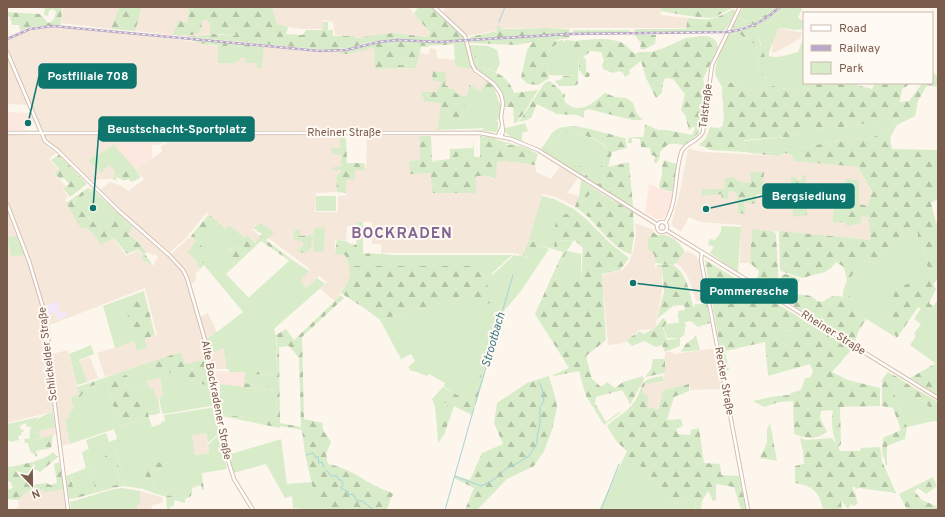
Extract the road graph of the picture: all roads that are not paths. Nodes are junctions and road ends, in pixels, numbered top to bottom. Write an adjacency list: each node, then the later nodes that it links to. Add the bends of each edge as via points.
1 (434, 7): 4 (main road, via 465,36 475,70 499,90 503,103)
2 (740, 7): 10 (main road, Talstraße, via 712,65 701,137 686,146 681,154 672,207)
3 (7, 52): 5 (main road)
4 (503, 129): 7 (main road); 8 (main road, via 505,135)
5 (40, 132): 6 (main road, Rheiner Straße); 7 (main road, Rheiner Straße, via 463,132); 16 (main road, Alte Bockradener Straße, via 45,141 169,255 185,273 209,354 231,472)
6 (7, 133)
7 (499, 136): 8 (main road, Rheiner Straße)
8 (512, 139): 11 (main road, Rheiner Straße, via 545,154)
9 (7, 204): 15 (main road, Schlickelder Straße, via 29,261 47,328 52,391)
10 (665, 223): 11 (main road); 12 (main road)
11 (658, 225): 12 (main road, via 659,232)
12 (666, 230): 13 (main road, Rheiner Straße)
13 (702, 252): 14 (main road, Rheiner Straße); 17 (main road, Recker Straße, via 701,260)
14 (938, 398)
15 (68, 510)
16 (253, 510)
17 (748, 510)

